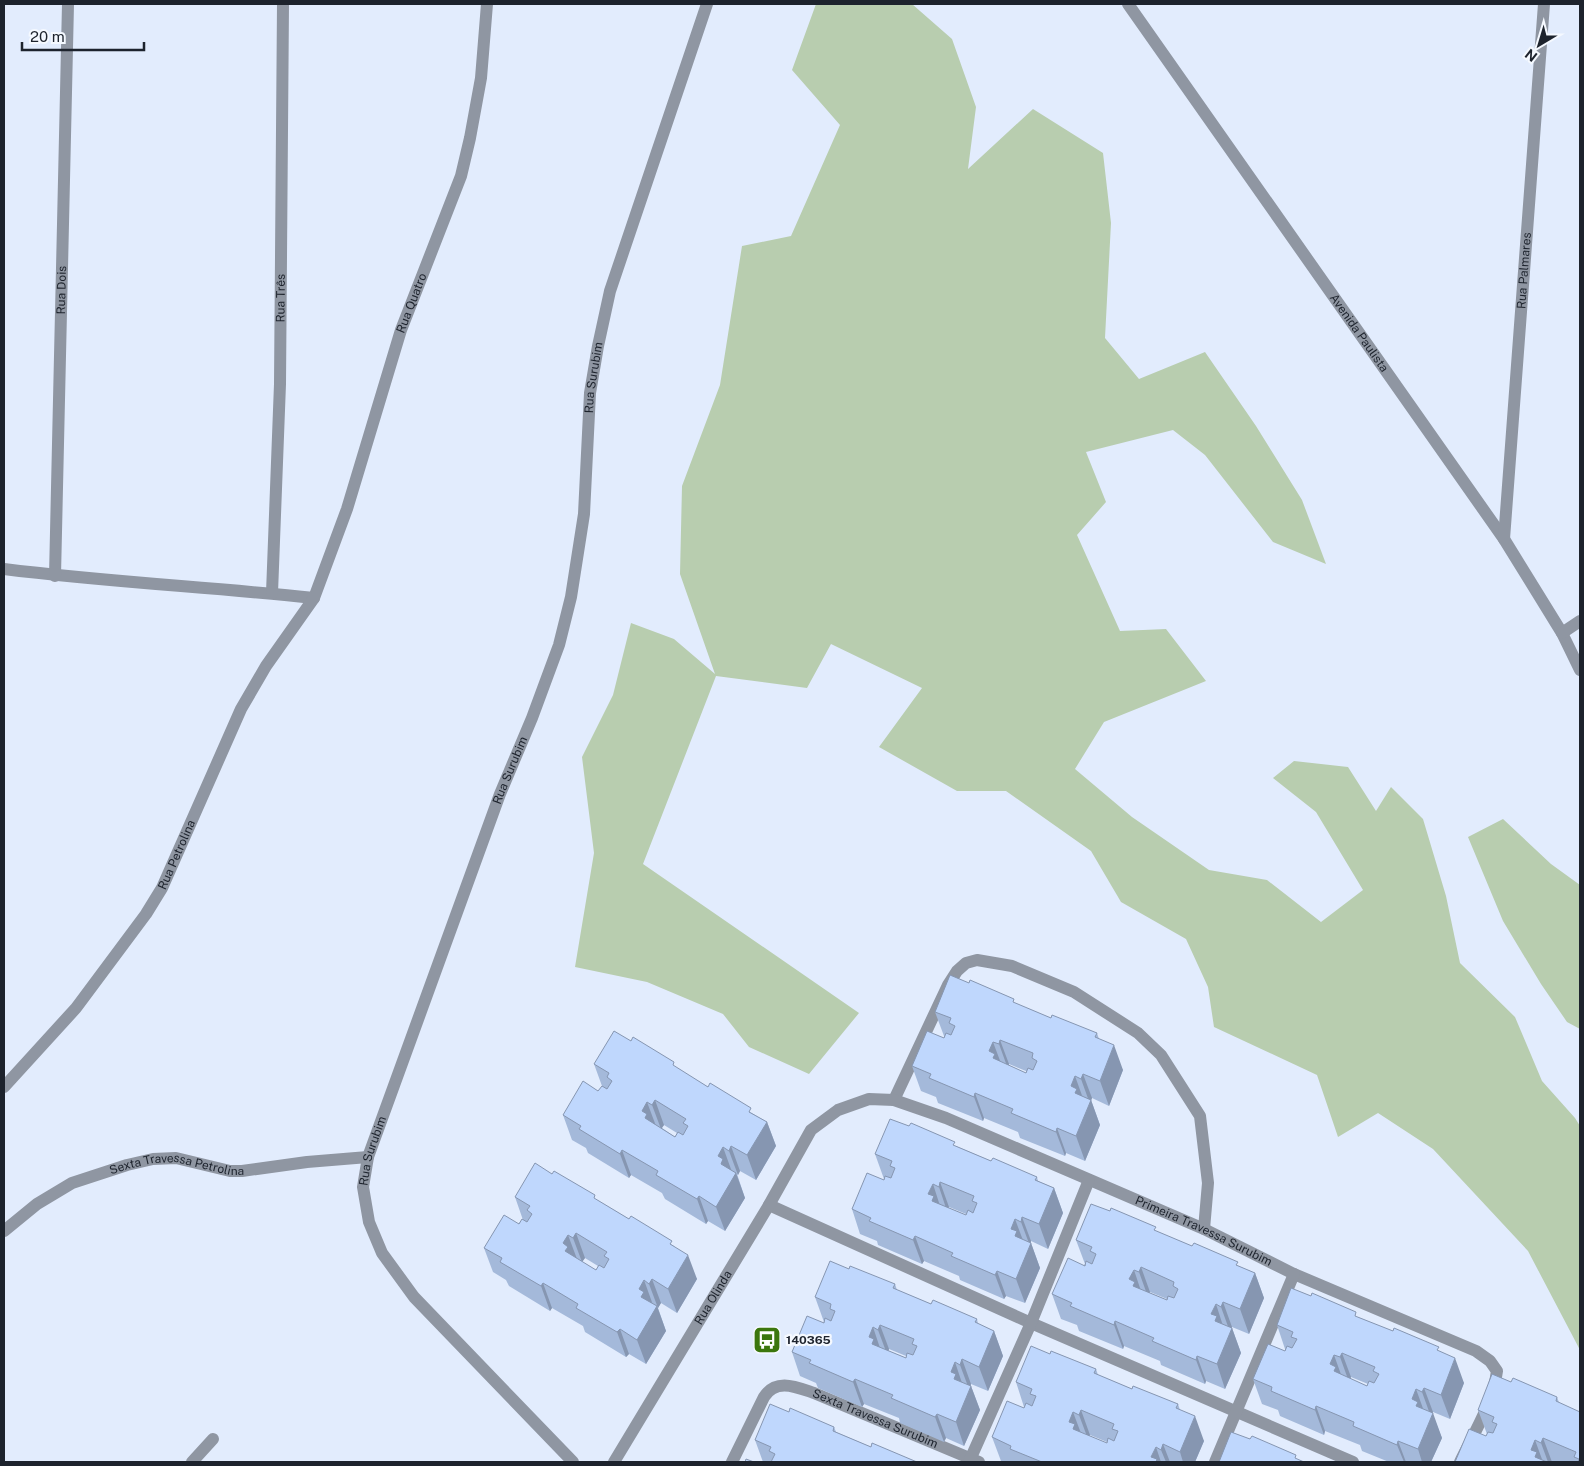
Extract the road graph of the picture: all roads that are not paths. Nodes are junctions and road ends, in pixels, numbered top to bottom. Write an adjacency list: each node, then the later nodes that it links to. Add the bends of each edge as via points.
1 (68, 4): 9 (street, Rua Dois)
2 (283, 4): 10 (street, Rua Três, via 280,384)
3 (487, 4): 11 (street, Rua Quatro, via 481,78 461,176 401,330 347,508)
4 (707, 4): 18 (street, Rua Surubim, via 610,291 590,393 584,514 572,597 559,646 500,794)
5 (1128, 4): 7 (street, Avenida Paulista)
6 (1544, 4): 7 (street, Rua Palmares)
7 (1504, 539): 13 (street, Avenida Paulista)
8 (4, 569): 9 (street)
9 (55, 576): 10 (street)
10 (272, 593): 11 (street)
11 (314, 598): 15 (street, Rua Petrolina, via 266,666 241,709 162,888 146,914 76,1008)
12 (1580, 620): 13 (street)
13 (1562, 633): 14 (street, Avenida Paulista)
14 (1580, 670)
15 (4, 1087)
16 (894, 1100): 17 (street, Primeira Travessa Surubim, via 869,1099 838,1110); 19 (street, Primeira Travessa Surubim, via 946,1118); 21 (street, via 948,985 966,963 977,960 1012,966 1038,976 1104,1010 1138,1033 1162,1055 1200,1116 1208,1183)
17 (811, 1130): 20 (street, Rua Olinda)
18 (368, 1157): 22 (street, Sexta Travessa Petrolina, via 242,1172 176,1158 153,1158 72,1184 37,1204); 29 (street, Rua Surubim, via 363,1187 369,1222 382,1254 414,1297)
19 (1089, 1180): 21 (street, Primeira Travessa Surubim); 24 (street)
20 (769, 1205): 24 (street); 30 (street, Rua Olinda)
21 (1204, 1229): 23 (street, Primeira Travessa Surubim)
22 (4, 1231)
23 (1294, 1274): 25 (street); 34 (street, Primeira Travessa Surubim, via 1476,1350 1490,1361 1498,1371 1496,1384)
24 (1031, 1323): 25 (street); 27 (street)
25 (1236, 1413): 32 (street); 33 (street)
26 (213, 1439): 28 (street)
27 (973, 1461): 31 (street, Sexta Travessa Surubim, via 814,1393 781,1386 768,1390)
28 (192, 1462)
29 (573, 1462)
30 (614, 1462)
31 (732, 1462)
32 (1215, 1462)
33 (1353, 1462)
34 (1460, 1462)

